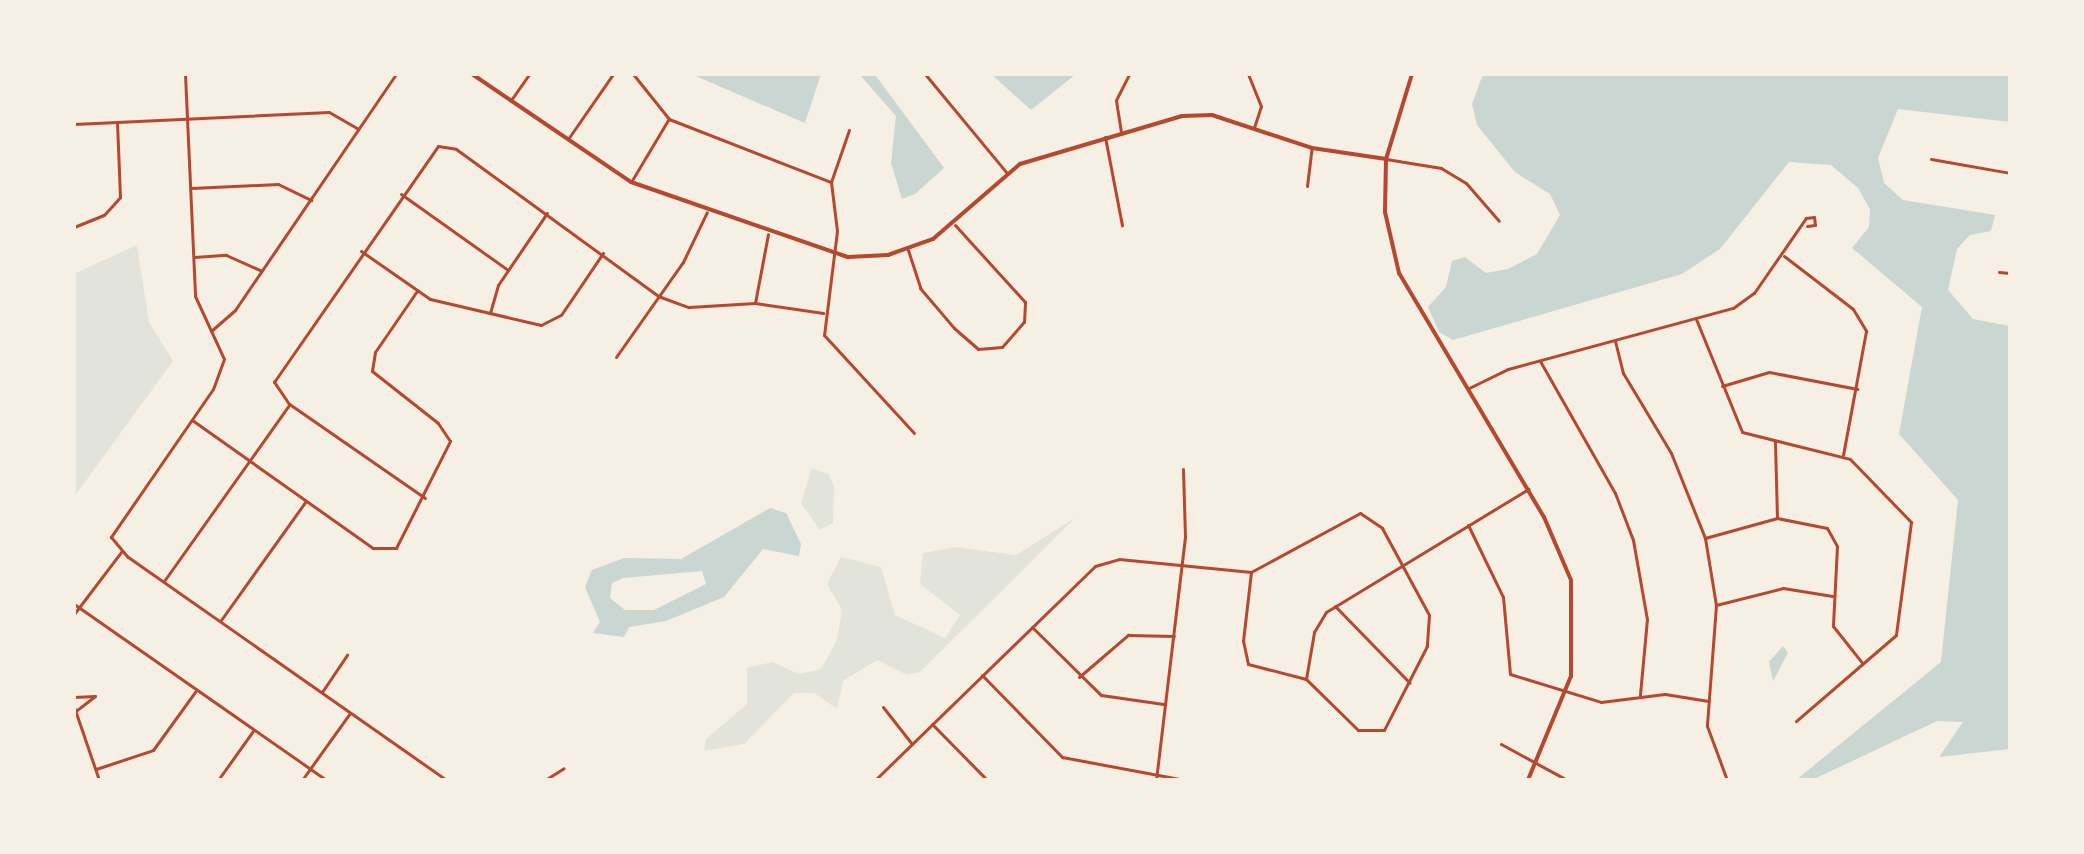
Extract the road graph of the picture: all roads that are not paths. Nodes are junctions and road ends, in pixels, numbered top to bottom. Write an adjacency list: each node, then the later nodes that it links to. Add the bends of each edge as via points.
1 (185, 74): 12 (street)
2 (396, 74): 17 (street)
3 (472, 74): 11 (street)
4 (529, 74): 11 (street)
5 (613, 74): 21 (street)
6 (633, 74): 13 (street)
7 (925, 74): 25 (street)
8 (1129, 74): 19 (street, via 1116,100)
9 (1248, 74): 16 (street, via 1261,106)
10 (1412, 74): 23 (street)
11 (511, 100): 21 (street)
12 (187, 119): 14 (street); 17 (street, via 329,112); 30 (street)
13 (669, 119): 27 (street); 28 (street)
14 (117, 123): 15 (street); 39 (street, via 120,197 104,215)
15 (74, 124)
16 (1254, 127): 19 (street, via 1182,116); 22 (street)
17 (359, 129): 32 (street)
18 (849, 130): 28 (street)
19 (1121, 132): 20 (street)
20 (1105, 137): 25 (street); 37 (street)
21 (568, 139): 27 (street)
22 (1312, 148): 23 (street); 29 (street)
23 (1386, 159): 35 (street, via 1441,168 1466,183); 62 (street, via 1385,212 1399,273)
24 (1931, 159): 26 (street)
25 (1007, 173): 36 (street)
26 (2010, 173)
27 (631, 182): 33 (street)
28 (831, 182): 44 (street)
29 (1307, 186)
30 (191, 188): 32 (street, via 278,184); 46 (street)
31 (401, 194): 34 (street, via 429,153 447,145); 42 (street); 47 (street)
32 (311, 200): 48 (street)
33 (707, 212): 40 (street); 52 (street)
34 (548, 213): 43 (street); 47 (street)
35 (1499, 221)
36 (955, 225): 41 (street); 41 (street, via 1025,302 1024,322 1002,347 978,349 954,328 920,288)
37 (1122, 225)
38 (1807, 226): 45 (street)
39 (74, 227)
40 (768, 234): 44 (street); 53 (street)
41 (908, 250): 44 (street)
42 (361, 251): 51 (street); 64 (street, via 280,368 276,389)
43 (604, 253): 52 (street); 54 (street, via 552,323)
44 (834, 255): 55 (street)
45 (1784, 256): 56 (street, via 1744,302); 63 (street, via 1862,320)
46 (194, 257): 48 (street, via 226,255); 57 (street, via 195,296)
47 (508, 270): 54 (street)
48 (262, 271): 57 (street)
49 (1999, 272): 50 (street)
50 (2010, 273)
51 (417, 291): 54 (street); 72 (street, via 371,363 377,380 446,431 447,452)
52 (658, 296): 53 (street, via 705,308); 59 (street)
53 (755, 303): 55 (street)
54 (490, 313)
55 (823, 313): 66 (street, via 830,346)
56 (1696, 319): 58 (street); 61 (street)
57 (211, 331): 65 (street, via 224,359 221,375)
58 (1615, 341): 60 (street); 76 (street, via 1623,373 1671,453)
59 (616, 357)
60 (1540, 361): 62 (street); 100 (street, via 1615,493 1633,540 1647,619)
61 (1722, 386): 63 (street, via 1769,372); 67 (street, via 1742,432)
62 (1467, 389): 71 (street)
63 (1857, 389): 68 (street)
64 (289, 404): 69 (street); 72 (street)
65 (192, 420): 69 (street); 77 (street, via 111,537)
66 (914, 433)
67 (1775, 442): 68 (street); 74 (street)
68 (1843, 456): 92 (street, via 1911,522 1896,635)
69 (249, 460): 73 (street); 81 (street)
70 (1183, 469): 79 (street)
71 (1528, 489): 75 (street); 99 (street, via 1571,580 1576,640)
72 (425, 498): 73 (street, via 404,541 388,552)
73 (306, 501): 88 (street)
74 (1777, 518): 76 (street); 82 (street, via 1816,522 1834,538)
75 (1468, 525): 78 (street); 99 (street, via 1503,597 1504,666 1520,679)
76 (1705, 538): 84 (street)
77 (121, 552): 81 (street); 86 (street)
78 (1403, 564): 80 (street, via 1374,519 1360,513); 85 (street); 96 (street, via 1429,615 1427,646)
79 (1181, 566): 80 (street); 89 (street, via 1106,561); 90 (street)
80 (1251, 572): 95 (street, via 1243,641 1248,664)
81 (164, 581): 88 (street)
82 (1832, 596): 84 (street, via 1783,588); 92 (street, via 1833,626)
83 (74, 604): 86 (street)
84 (1716, 605): 102 (street)
85 (1335, 606): 95 (street, via 1314,632); 96 (street)
86 (80, 608): 87 (street); 97 (street)
87 (74, 614)
88 (221, 620): 98 (street)
89 (1032, 627): 93 (street); 94 (street)
90 (1174, 636): 94 (street, via 1128,635); 103 (street)
91 (347, 655): 98 (street)
92 (1865, 665): 107 (street)
93 (982, 675): 108 (street); 116 (street, via 1062,757)
94 (1079, 677): 103 (street, via 1101,695)
95 (1306, 679): 96 (street, via 1358,730 1375,734 1392,723)
96 (1410, 683)
97 (196, 691): 109 (street); 114 (street, via 153,750)
98 (322, 692): 106 (street)
99 (1567, 693): 100 (street, via 1613,703); 112 (street)
100 (1640, 695): 102 (street)
101 (74, 697): 105 (street, via 95,696)
102 (1708, 701): 131 (street, via 1710,742)
103 (1165, 704): 116 (street)
104 (883, 707): 110 (street)
105 (75, 709): 114 (street)
106 (350, 713): 115 (street); 122 (street)
107 (1796, 721)
108 (932, 724): 110 (street); 126 (street)
109 (253, 731): 115 (street); 119 (street)
110 (912, 744): 117 (street)
111 (1501, 744): 112 (street)
112 (1538, 761): 129 (street); 130 (street)
113 (564, 768): 123 (street)
114 (96, 769): 118 (street)
115 (310, 769): 120 (street); 121 (street)
116 (1157, 772): 127 (street); 128 (street)
117 (882, 773): 124 (street); 125 (street)
118 (99, 780)
119 (218, 780)
120 (302, 780)
121 (326, 780)
122 (447, 780)
123 (545, 780)
124 (875, 780)
125 (889, 780)
126 (987, 780)
127 (1156, 780)
128 (1185, 780)
129 (1528, 780)
130 (1567, 780)
131 (1727, 780)
132 (1888, 780): 133 (street)
133 (1909, 780)

